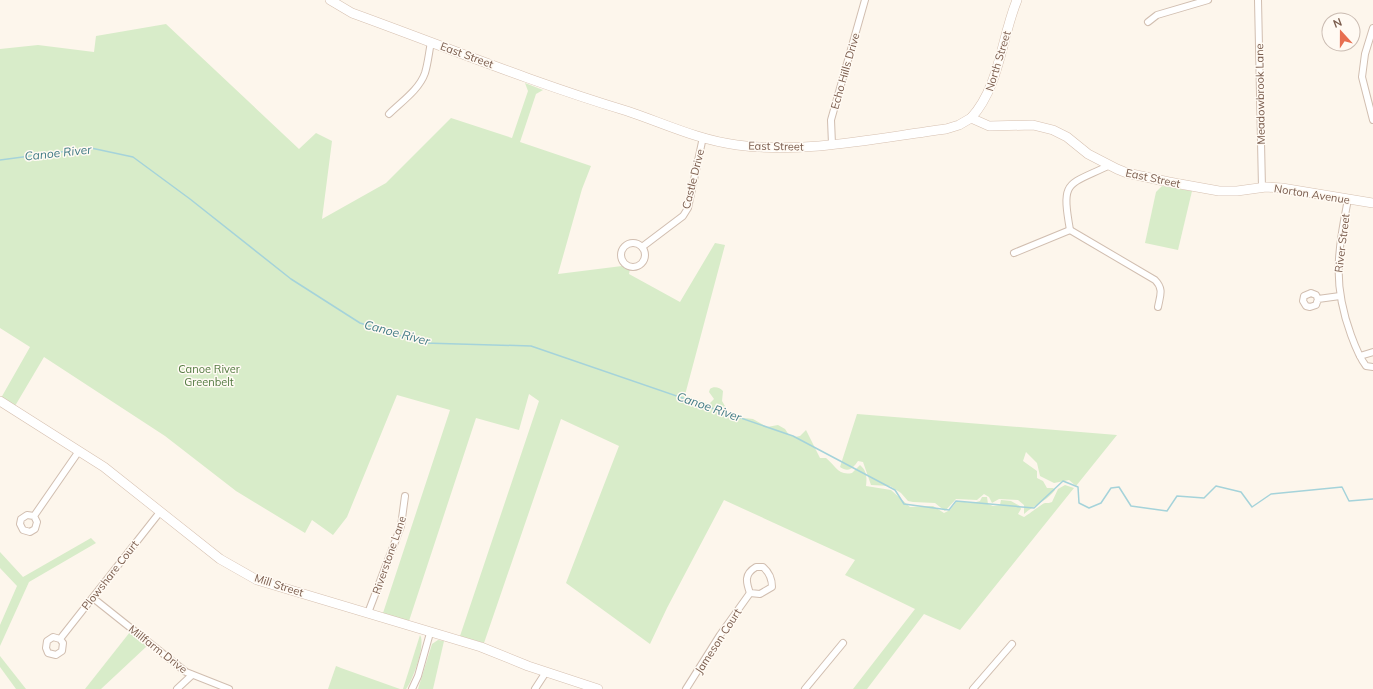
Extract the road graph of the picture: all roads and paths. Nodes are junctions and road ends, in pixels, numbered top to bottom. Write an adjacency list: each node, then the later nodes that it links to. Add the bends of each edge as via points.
1 (330, 0): 8 (street, East Street, via 352,13)
2 (865, 0): 13 (street, Echo Hills Drive, via 831,120)
3 (1017, 0): 10 (street, North Street, via 988,94)
4 (1208, 0): 6 (street, via 1156,16)
5 (1258, 0): 15 (street, Meadowbrook Lane)
6 (1148, 22)
7 (1373, 28): 11 (street, via 1365,54 1362,77)
8 (431, 42): 9 (street, via 421,80); 12 (street, East Street, via 606,106)
9 (389, 114)
10 (971, 118): 13 (street, East Street, via 946,129); 14 (street, East Street, via 989,126 1033,126 1052,130)
11 (1373, 120)
12 (703, 137): 13 (street, East Street, via 737,145 773,148); 20 (street, Castle Drive, via 688,208 683,216)
13 (832, 144)
14 (1110, 165): 16 (street, East Street, via 1126,173); 19 (street, via 1072,182 1068,188 1066,203)
15 (1262, 188): 16 (street, Norton Avenue); 17 (street, Norton Avenue, via 1282,188)
16 (1228, 191)
17 (1348, 199): 18 (street, Norton Avenue); 22 (street, River Street, via 1338,259)
18 (1373, 203)
19 (1070, 230): 21 (street); 24 (street, via 1155,280 1161,291)
20 (642, 247)
21 (1014, 253)
22 (1340, 296): 23 (street); 26 (street, River Street, via 1347,324)
23 (1318, 299)
24 (1158, 307)
25 (1373, 352): 26 (street)
26 (1360, 356): 27 (street, River Street, via 1366,366)
27 (1373, 367)
28 (0, 401): 29 (street, Mill Street)
29 (79, 451): 31 (street, Mill Street, via 104,467); 32 (street)
30 (405, 496): 35 (street, Riverstone Lane, via 401,526)
31 (160, 512): 34 (street, Plowshare Court); 35 (street, Mill Street, via 220,559 257,580)
32 (34, 516)
33 (750, 593): 33 (street, via 746,576 751,570 763,567 770,576 772,587 760,594); 47 (street, Jameson Court)
34 (93, 598): 37 (street, Plowshare Court); 41 (street, Millfarm Drive)
35 (368, 613): 36 (street, Mill Street)
36 (430, 633): 40 (street, Mill Street, via 481,647); 44 (street)
37 (60, 639)
38 (843, 643): 48 (street)
39 (1012, 644): 49 (street)
40 (546, 672): 45 (street); 46 (street, Mill Street)
41 (192, 675): 42 (street); 43 (street, Millfarm Drive)
42 (177, 689)
43 (229, 689)
44 (412, 689)
45 (535, 689)
46 (598, 689)
47 (686, 689)
48 (805, 689)
49 (972, 689)

